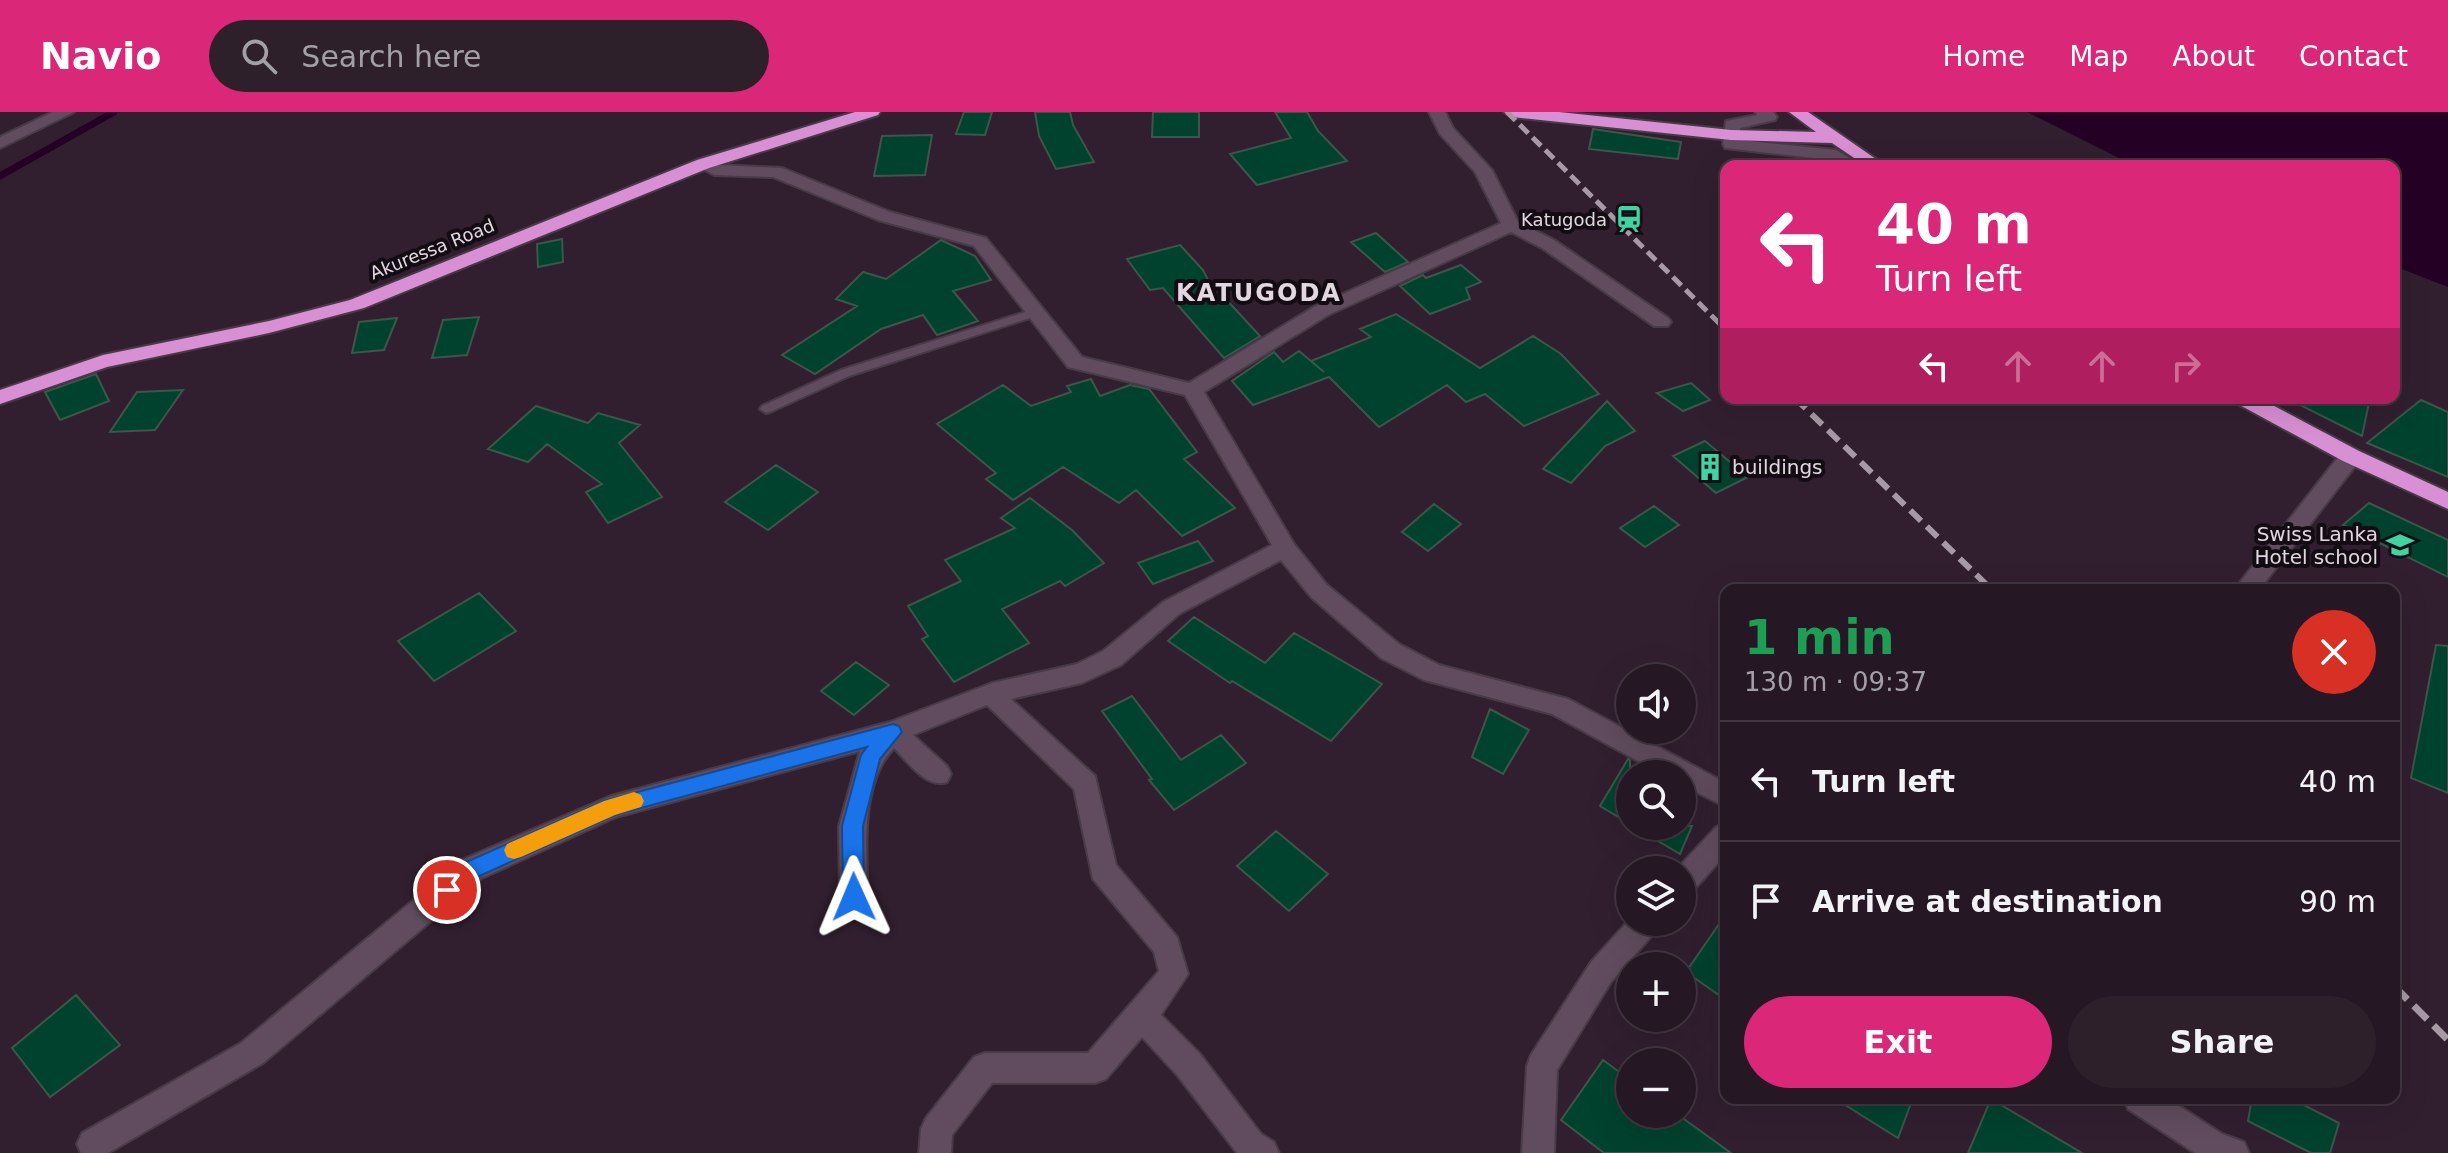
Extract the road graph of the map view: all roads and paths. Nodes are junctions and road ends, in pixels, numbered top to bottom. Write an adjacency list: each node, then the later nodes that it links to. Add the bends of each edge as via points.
1 (66, 112): 10 (street)
2 (872, 112): 13 (highway, Akuressa Road)
3 (1437, 112): 14 (street, via 1446,130 1483,170)
4 (1512, 112): 7 (highway)
5 (1763, 112): 8 (street, via 1769,117 1732,125)
6 (1797, 112): 9 (highway)
7 (1553, 114): 8 (highway)
8 (1731, 135): 9 (highway); 11 (street, via 1731,144)
9 (1837, 138): 12 (highway)
10 (0, 143)
11 (1844, 160)
12 (1868, 160)
13 (703, 164): 15 (street, via 714,170 776,172 884,216 980,242); 18 (highway, Akuressa Road, via 357,304 103,361)
14 (1511, 225): 16 (street, via 1548,244); 17 (street, via 1321,311)
15 (1035, 313): 17 (street, via 1075,362); 20 (lane, via 845,373)
16 (1661, 322)
17 (1192, 390): 23 (street)
18 (0, 397)
19 (2254, 404): 21 (highway)
20 (766, 409)
21 (2351, 456): 22 (highway); 24 (street)
22 (2448, 501)
23 (1286, 550): 25 (street, via 1171,608 1112,658 1082,673); 28 (street, via 1319,591 1390,651 1433,673 1559,706)
24 (2251, 584)
25 (992, 693): 26 (street); 33 (street, via 1086,784 1103,870 1167,946 1174,974)
26 (893, 732): 27 (street); 31 (street, via 871,755 852,826); 35 (street, via 611,807 472,869 252,1053)
27 (938, 774)
28 (1720, 793)
29 (1720, 842): 30 (street)
30 (1696, 868)
31 (854, 897)
32 (1633, 936): 38 (street, via 1601,972 1542,1066)
33 (1142, 1016): 36 (street, via 1095,1068 985,1068 937,1129); 37 (street, via 1189,1065 1250,1145)
34 (2148, 1104): 39 (street, via 2214,1147)
35 (86, 1150)
36 (935, 1153)
37 (1263, 1153)
38 (1538, 1153)
39 (2233, 1153)

